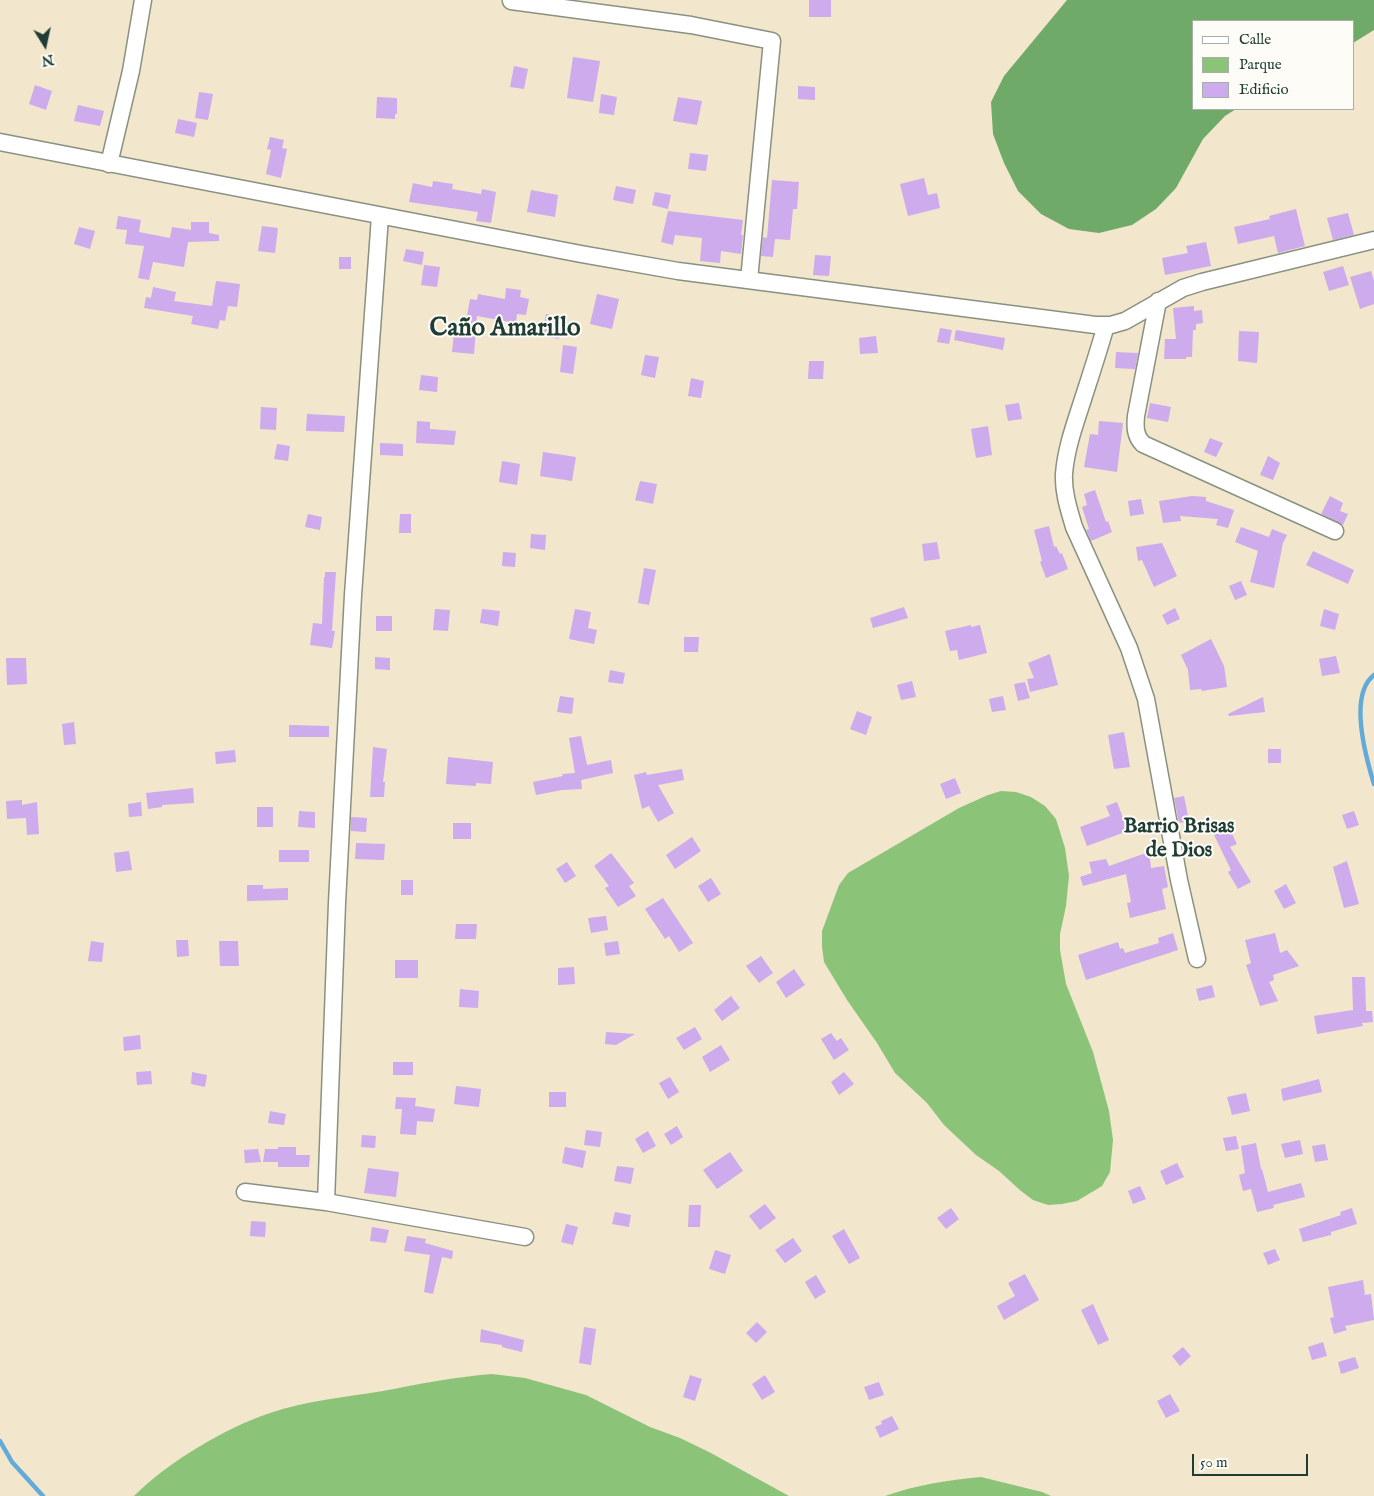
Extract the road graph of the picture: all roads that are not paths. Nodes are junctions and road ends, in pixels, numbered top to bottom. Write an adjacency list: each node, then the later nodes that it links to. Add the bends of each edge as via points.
1 (143, 0): 4 (street, via 131,71)
2 (511, 0): 7 (street, via 691,25 772,41)
3 (0, 142): 4 (street)
4 (109, 164): 5 (street)
5 (380, 216): 7 (street, via 678,271); 13 (street, via 352,595)
6 (1374, 240): 8 (street, via 1202,282)
7 (750, 280): 9 (street)
8 (1158, 302): 9 (street, via 1125,321); 10 (street, via 1136,416 1136,435 1140,441)
9 (1106, 325): 11 (street, via 1071,432 1065,488 1074,527 1129,648 1146,698 1179,880)
10 (1335, 531)
11 (1197, 959)
12 (245, 1192): 13 (street)
13 (326, 1202): 14 (street)
14 (525, 1238)

